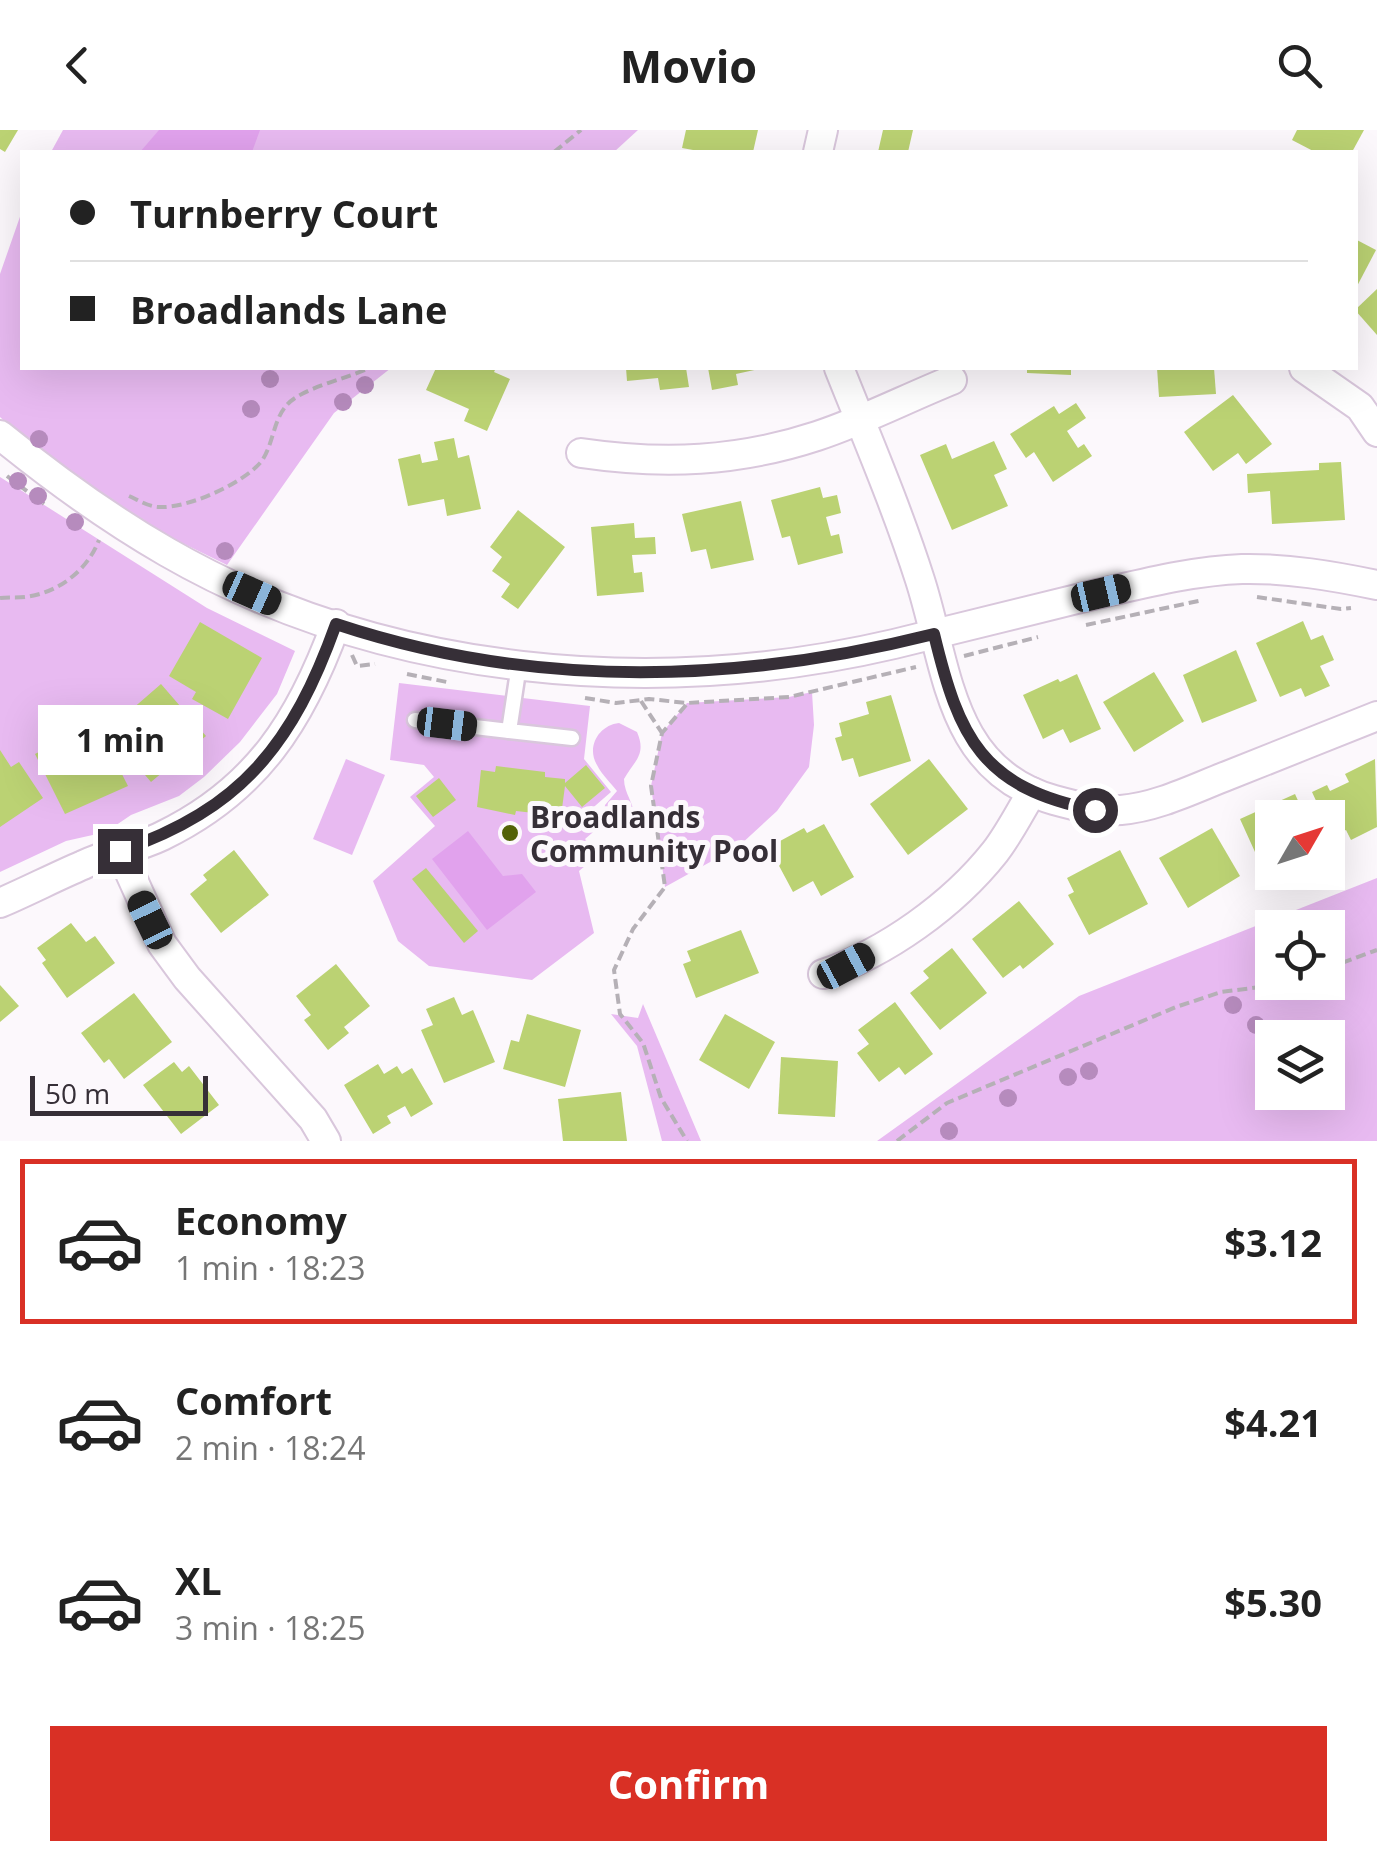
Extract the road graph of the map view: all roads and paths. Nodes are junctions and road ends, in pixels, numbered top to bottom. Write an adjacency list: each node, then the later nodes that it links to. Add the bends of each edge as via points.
1 (581, 130): 2 (path)
2 (556, 150)
3 (365, 370): 11 (path, via 285,406 263,460 245,476 191,503 160,507 128,495)
4 (840, 370): 7 (street)
5 (1307, 370): 8 (street, via 1360,407)
6 (952, 380): 7 (street)
7 (859, 418): 10 (street, via 731,457 665,462); 15 (street)
8 (1377, 432)
9 (0, 435): 11 (street)
10 (582, 453)
11 (113, 517): 13 (path, via 96,548 58,589); 14 (street, via 224,581)
12 (1377, 585): 15 (street, via 1242,569 1168,577)
13 (0, 598)
14 (336, 624): 16 (street, via 419,648); 25 (street, via 302,706 264,760 192,821)
15 (934, 634): 16 (street, via 806,662 724,671 610,674); 24 (street, via 961,722 978,752)
16 (519, 665): 21 (lane)
17 (641, 701): 22 (path)
18 (688, 703): 22 (path)
19 (1377, 716): 24 (street, via 1149,804 1095,810)
20 (415, 720): 21 (lane)
21 (510, 731): 23 (lane)
22 (662, 733): 32 (path, via 652,786 665,887 633,929 614,970 620,1014 643,1043 661,1098)
23 (572, 738)
24 (1032, 792): 29 (street, via 968,882 885,945)
25 (120, 851): 26 (street); 31 (street, via 162,944)
26 (0, 904)
27 (1377, 950): 28 (path)
28 (1345, 959)
29 (823, 974)
30 (1255, 988): 33 (path, via 1176,1007 947,1103)
31 (326, 1141)
32 (687, 1141)
33 (898, 1141)

